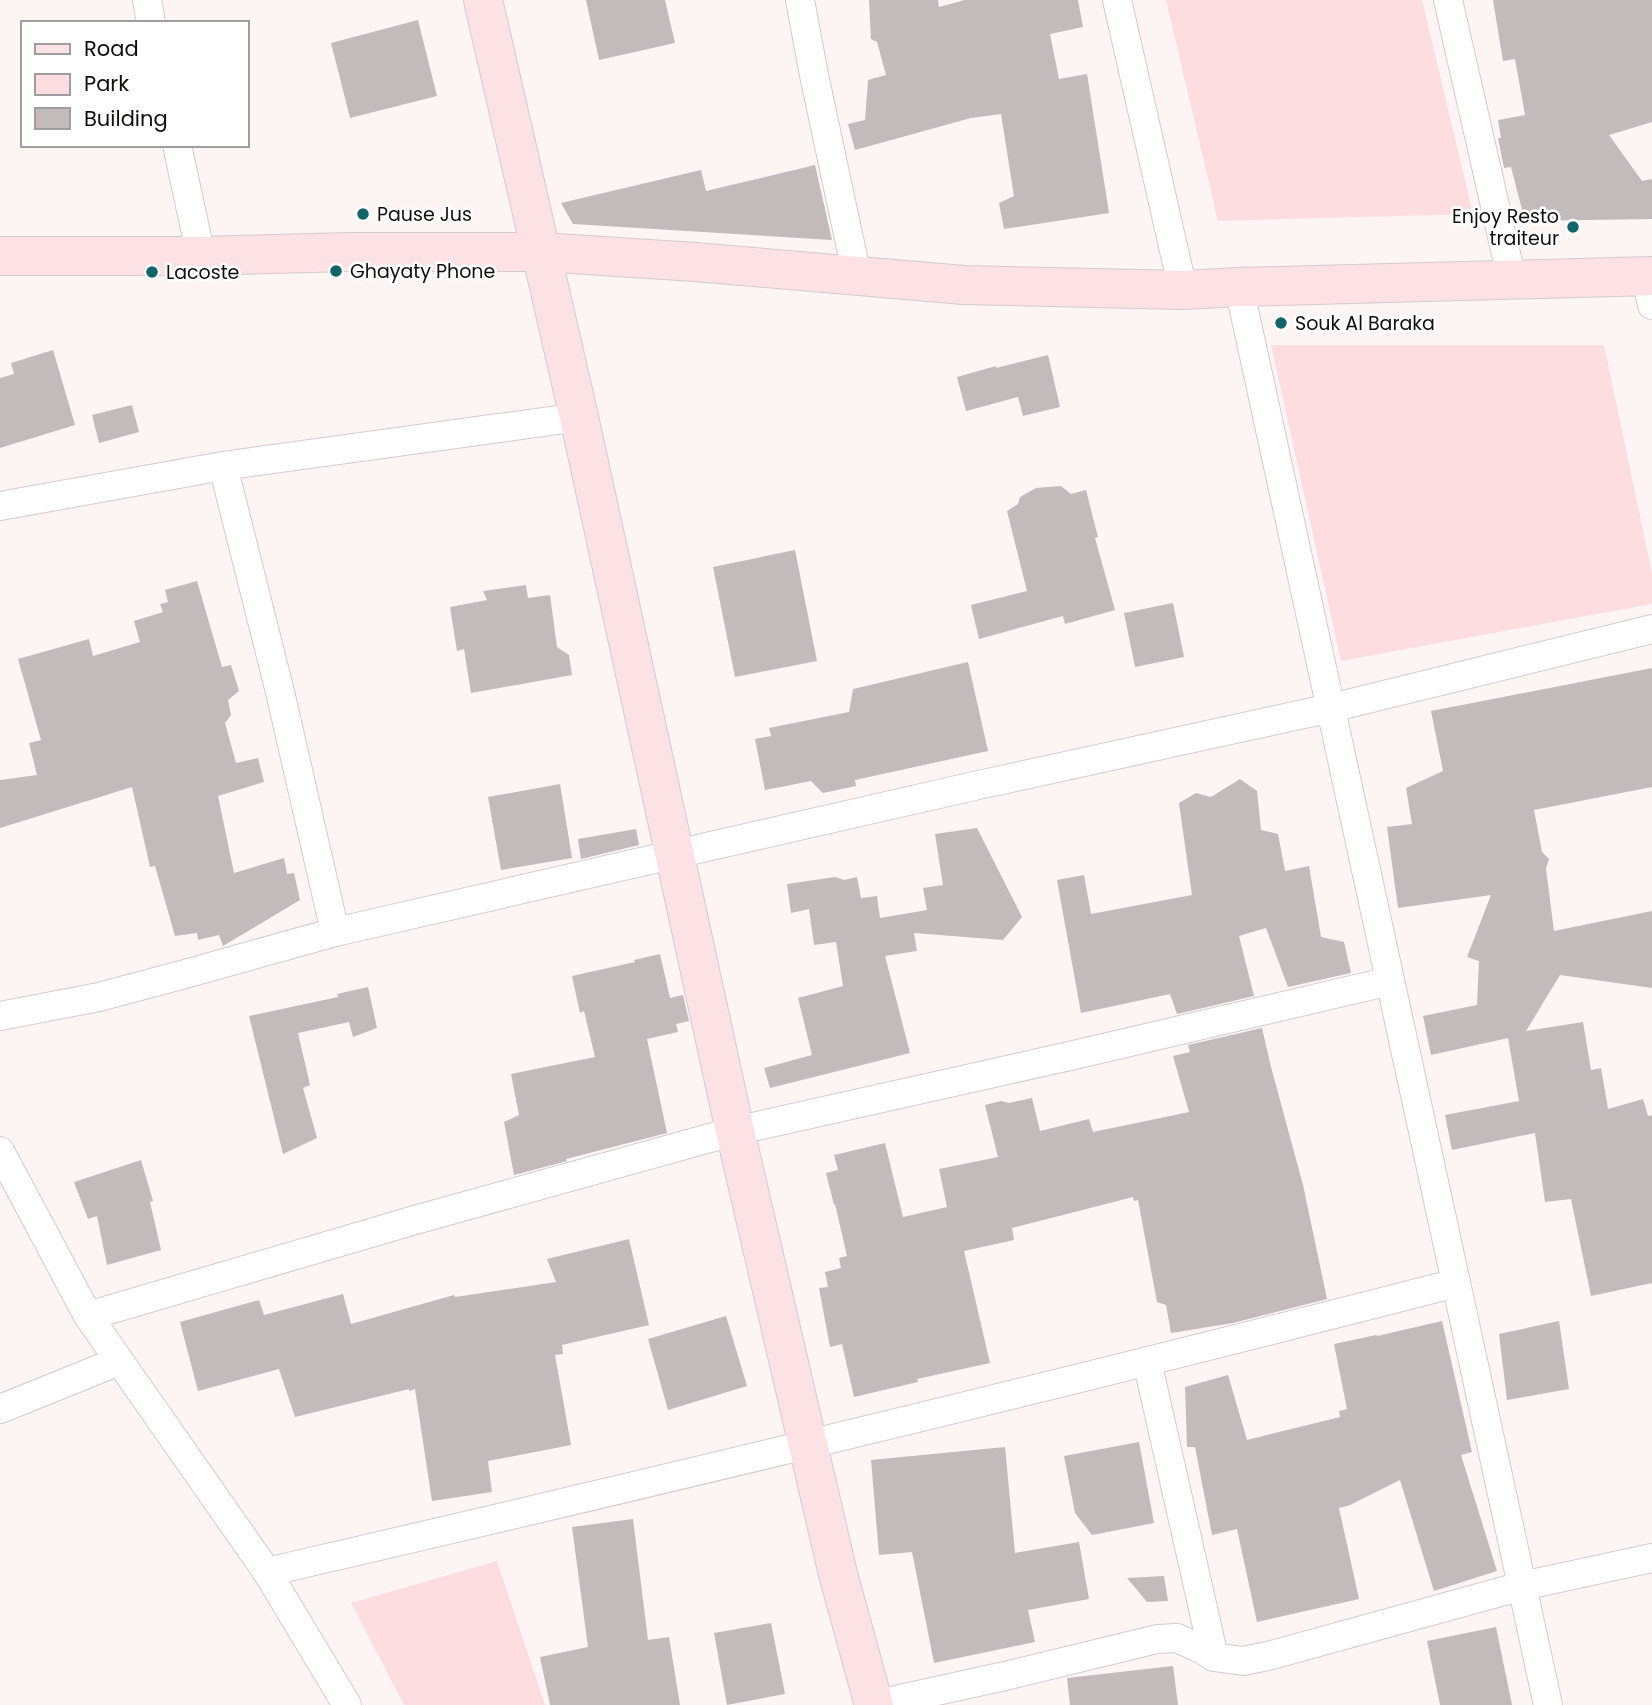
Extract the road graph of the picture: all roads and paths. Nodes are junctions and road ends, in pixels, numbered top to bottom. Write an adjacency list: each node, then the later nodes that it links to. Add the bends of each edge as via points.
1 (146, 0): 6 (street)
2 (483, 0): 8 (street)
3 (800, 0): 11 (street)
4 (1117, 0): 15 (street)
5 (1448, 0): 12 (street)
6 (151, 21)
7 (177, 147): 10 (street)
8 (541, 252): 10 (street); 11 (street); 16 (street)
9 (0, 256): 10 (street)
10 (201, 256)
11 (857, 276): 15 (street, via 964,285)
12 (1512, 280): 13 (street); 14 (street)
13 (1650, 286)
14 (1239, 287): 15 (street); 20 (street)
15 (1183, 290)
16 (579, 417): 17 (street); 21 (street)
17 (223, 466): 18 (street); 22 (street)
18 (0, 506)
19 (1652, 629): 20 (street)
20 (1331, 708): 21 (street); 23 (street)
21 (675, 855): 22 (street); 25 (street)
22 (335, 932): 24 (street, via 99,997)
23 (1390, 981): 25 (street); 27 (street)
24 (0, 1016)
25 (735, 1131): 28 (street); 32 (street)
26 (0, 1151): 28 (street)
27 (1456, 1283): 29 (street); 35 (street)
28 (88, 1316): 30 (street)
29 (1147, 1361): 32 (street); 36 (street)
30 (119, 1362): 31 (street); 34 (street)
31 (0, 1409)
32 (808, 1444): 34 (street); 38 (street)
33 (1652, 1558): 35 (street)
34 (267, 1572): 37 (street)
35 (1522, 1586): 36 (street, via 1268,1656 1243,1661); 39 (street)
36 (1214, 1657): 38 (street, via 1177,1638 1157,1639)
37 (347, 1705)
38 (873, 1705)
39 (1548, 1705)

